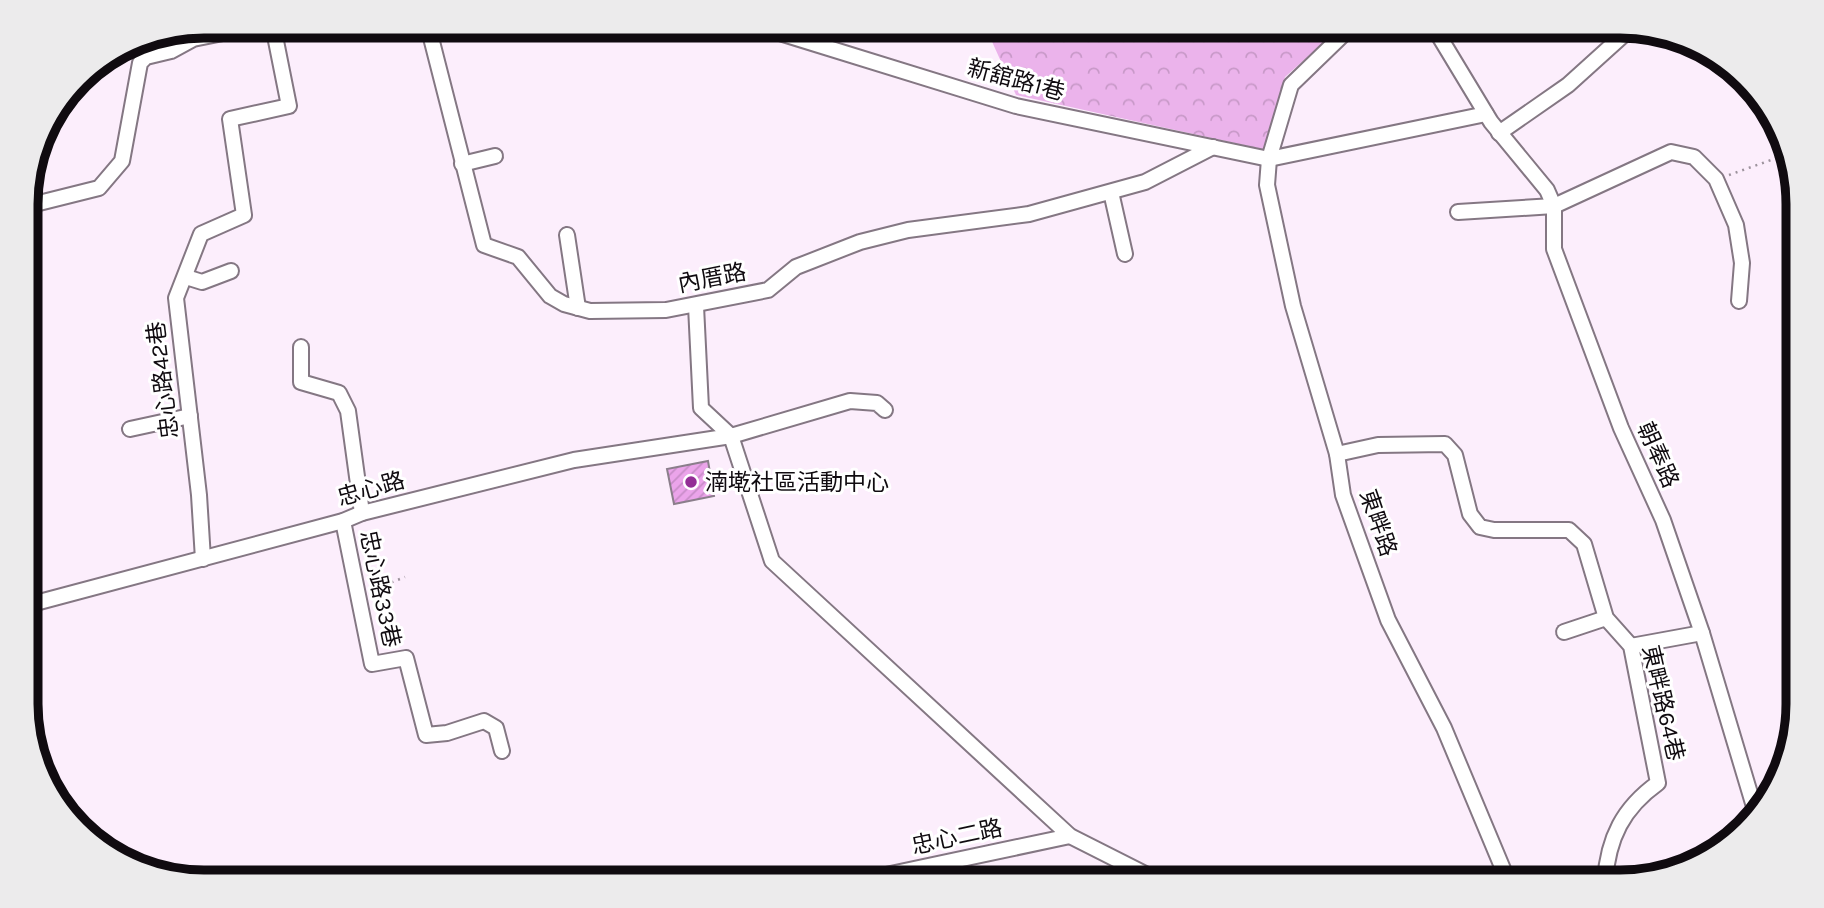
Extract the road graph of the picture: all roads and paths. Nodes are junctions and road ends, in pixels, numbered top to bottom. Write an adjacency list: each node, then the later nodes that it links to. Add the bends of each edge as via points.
1 (1339, 38): 13 (street, 東畔路, via 1291,85)
2 (1440, 38): 8 (street)
3 (1620, 38): 9 (street, via 1568,85)
4 (276, 39): 23 (street, 忠心路42巷, via 289,106 230,118 244,215 201,234)
5 (431, 39): 14 (street, 內厝路)
6 (798, 39): 10 (street, 新舘路1巷, via 1016,106)
7 (183, 40): 17 (street, via 171,51 140,63 122,161 99,188)
8 (1486, 114): 9 (street); 13 (street)
9 (1499, 133): 18 (street)
10 (1213, 147): 13 (street, 新舘路1巷); 16 (street, 內厝路, via 1145,182)
11 (495, 156): 14 (street)
12 (1778, 157): 15 (path)
13 (1269, 159): 32 (street, 東畔路, via 1267,185 1293,306)
14 (462, 164): 26 (street, 內厝路, via 484,245 518,257 550,296)
15 (1716, 179): 18 (street, via 1695,157 1671,152); 24 (street, via 1736,225 1742,263)
16 (1111, 191): 21 (street); 25 (street, 內厝路, via 1029,214 908,230 860,242 796,267 768,290)
17 (39, 203)
18 (1555, 206): 19 (street); 41 (street, 朝奉路, via 1554,249 1621,428 1663,520)
19 (1458, 212)
20 (567, 235): 26 (street)
21 (1125, 254)
22 (231, 271): 23 (street, via 202,282)
23 (186, 276): 29 (street, 忠心路42巷, via 176,298)
24 (1739, 301)
25 (696, 306): 26 (street, 內厝路, via 620,312); 31 (street, via 701,408)
26 (578, 308)
27 (301, 347): 33 (street, via 300,382 339,394 348,411)
28 (885, 410): 31 (street, 忠心路, via 877,403 850,401)
29 (190, 416): 30 (street); 35 (street, 忠心路42巷)
30 (130, 429)
31 (731, 436): 33 (street, 忠心路, via 574,460); 45 (street, via 772,561)
32 (1336, 454): 39 (street, 東畔路64巷, via 1378,446 1445,444 1455,455 1470,514 1480,527 1569,530 1584,544); 47 (street, 東畔路, via 1343,495 1388,620 1444,728)
33 (362, 513): 34 (street, 忠心路)
34 (343, 521): 35 (street, 忠心路); 37 (street, 忠心路33巷)
35 (203, 559): 38 (street, 忠心路)
36 (405, 577): 37 (path)
37 (359, 594): 43 (street, 忠心路33巷, via 372,664 406,657 426,735 484,721 496,728)
38 (38, 602)
39 (1606, 618): 40 (street); 42 (street, 東畔路64巷)
40 (1564, 632)
41 (1702, 633): 42 (street); 44 (street, 朝奉路)
42 (1631, 646): 48 (street, 東畔路64巷, via 1658,783 1635,799 1617,831)
43 (502, 751)
44 (1753, 802)
45 (1070, 836): 46 (street); 49 (street, 忠心二路)
46 (1137, 869)
47 (1503, 869)
48 (1606, 869)
49 (912, 870)

